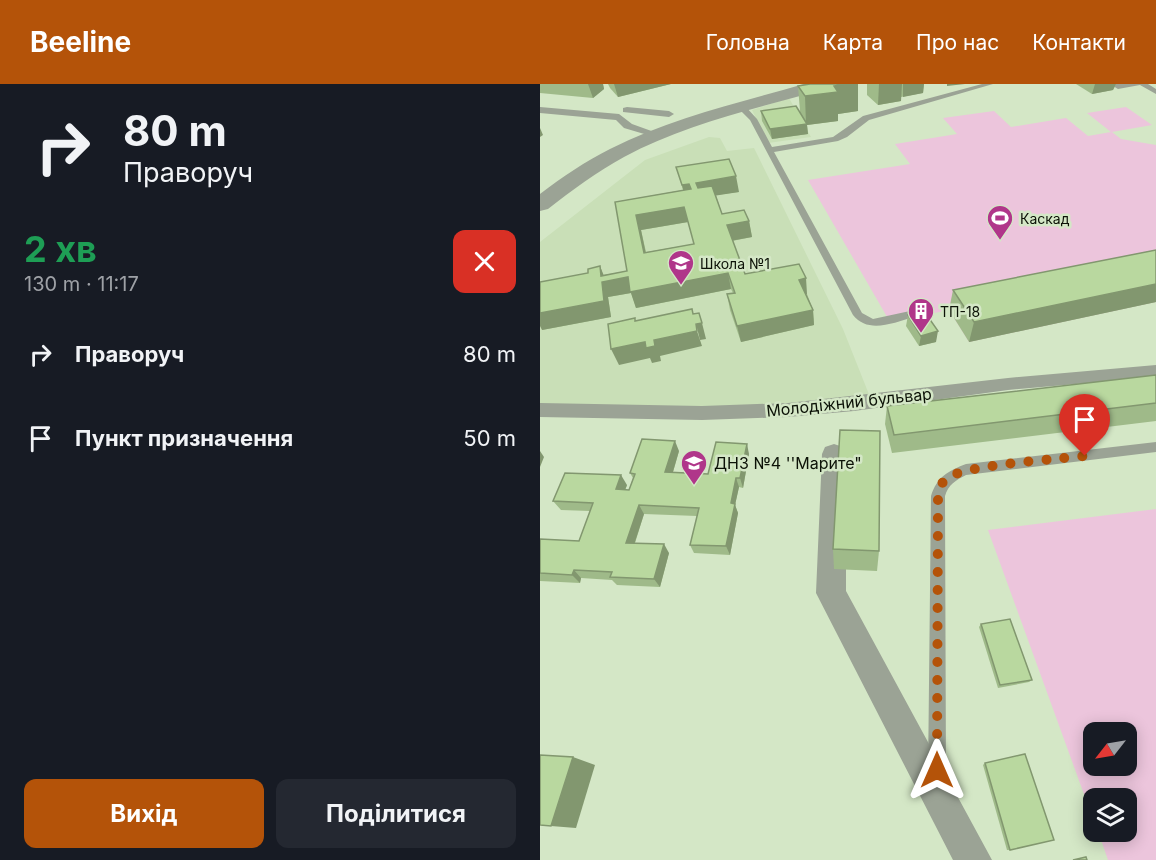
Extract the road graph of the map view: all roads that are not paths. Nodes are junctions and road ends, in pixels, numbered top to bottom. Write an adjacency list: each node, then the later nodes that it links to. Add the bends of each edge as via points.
1 (822, 84): 8 (street)
2 (990, 84): 13 (lane, via 866,118 835,139)
3 (1113, 84): 4 (lane)
4 (1138, 84)
5 (1143, 84): 6 (lane)
6 (1156, 92)
7 (540, 101): 10 (street)
8 (742, 108): 13 (lane, via 753,118); 14 (street, via 629,147)
9 (540, 110): 10 (street)
10 (623, 114): 11 (street); 12 (street, via 628,126)
11 (669, 114)
12 (651, 133)
13 (770, 150): 15 (lane, via 858,315 873,323)
14 (540, 204)
15 (910, 315)
16 (1156, 370): 17 (street, Молодіжний бульвар, via 788,410)
17 (540, 410)
18 (1156, 447): 20 (lane, via 966,470 946,479 940,487)
19 (834, 454): 20 (street, via 831,593)
20 (937, 793): 21 (street)
21 (973, 860)

